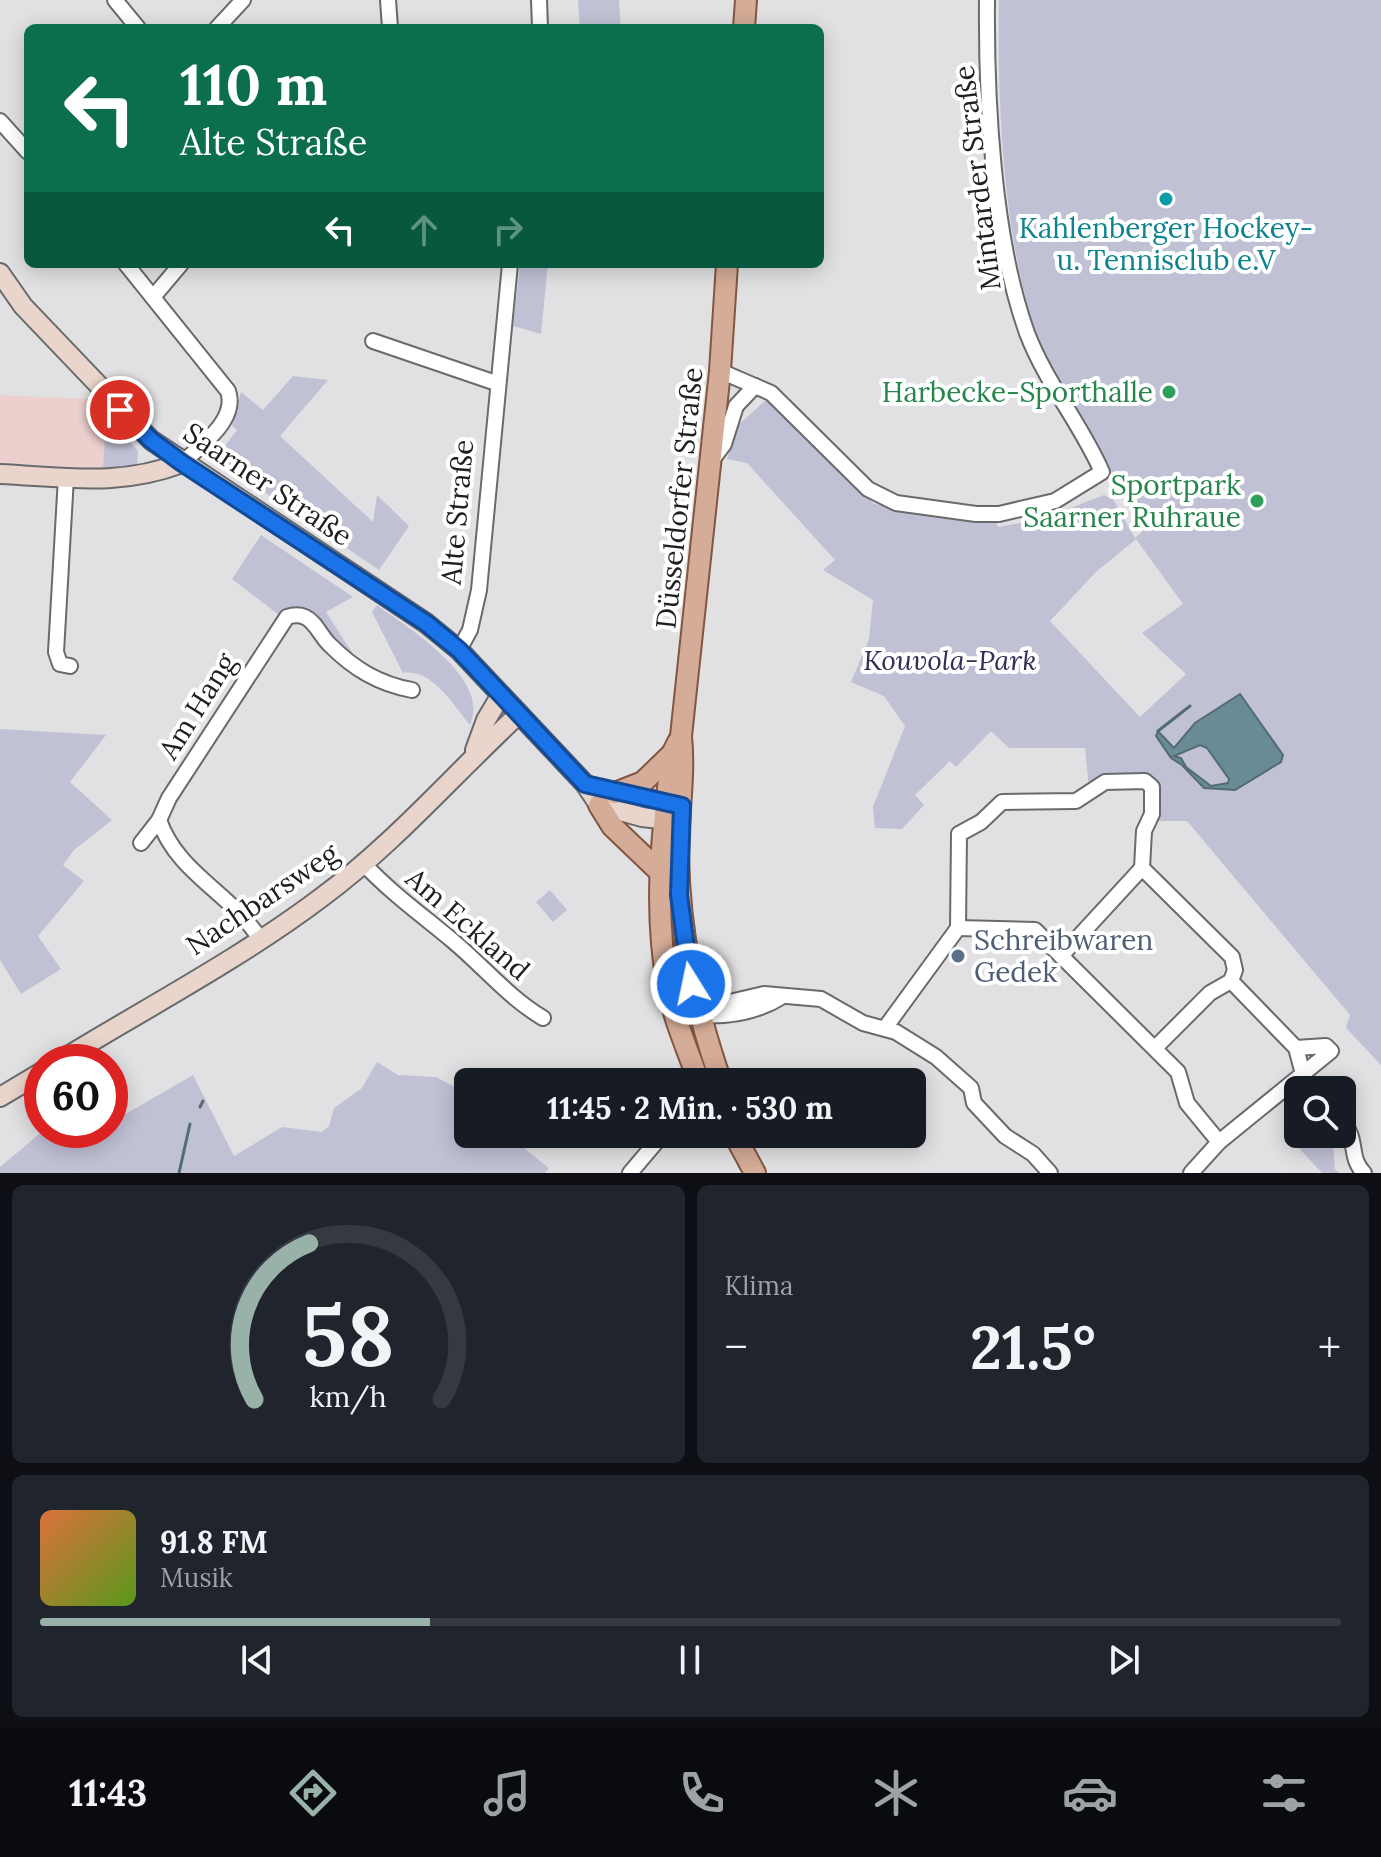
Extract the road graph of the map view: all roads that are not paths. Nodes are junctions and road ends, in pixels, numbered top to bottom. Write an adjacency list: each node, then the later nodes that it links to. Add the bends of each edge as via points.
1 (115, 0): 7 (street)
2 (243, 0): 8 (street)
3 (388, 0): 9 (street)
4 (539, 0): 10 (street)
5 (746, 0): 11 (main road)
6 (987, 0): 23 (street, Mintarder Straße, via 996,166 1013,284 1027,334 1102,472 1055,501 1013,512 976,514 896,503 868,489 771,393)
7 (135, 24)
8 (226, 24)
9 (390, 24)
10 (540, 24)
11 (744, 24)
12 (0, 121): 13 (street)
13 (24, 148)
14 (130, 268): 19 (street)
15 (178, 268): 19 (street)
16 (510, 268): 22 (street, Alte Straße)
17 (727, 268): 21 (main road, Düsseldorfer Straße)
18 (0, 273): 24 (street, Saarner Straße, via 23,306 120,410)
19 (154, 296): 24 (street, via 231,400 228,415)
20 (373, 341): 22 (street)
21 (720, 371): 23 (street); 25 (main road, Düsseldorfer Straße)
22 (496, 383): 28 (street, Alte Straße, via 479,590 470,630)
23 (755, 386): 25 (street, via 736,406 724,444)
24 (182, 463): 27 (street, via 118,480); 28 (street, Saarner Straße)
25 (709, 464): 33 (main road, Düsseldorfer Straße)
26 (0, 474): 27 (street)
27 (66, 477): 29 (street, via 56,652 60,664)
28 (459, 650): 31 (street)
29 (70, 666)
30 (412, 690): 37 (street, Am Hang, via 368,677 296,614 281,622)
31 (501, 695): 32 (street); 34 (street, Nachbarsweg)
32 (519, 714): 34 (street, Nachbarsweg); 35 (street, via 585,784)
33 (676, 745): 35 (main road, via 643,782); 36 (main road, Düsseldorfer Straße)
34 (474, 753): 39 (street, Nachbarsweg, via 441,793)
35 (607, 799): 36 (street); 41 (main road, via 612,826)
36 (673, 812): 41 (main road); 46 (main road, via 683,936)
37 (159, 820): 38 (street, Am Hang); 43 (street, via 172,850 249,921)
38 (141, 843)
39 (363, 863): 43 (street, Nachbarsweg); 47 (street, Am Eckland, via 516,1002)
40 (1142, 868): 42 (street, via 1144,831 1152,814 1152,787 1145,781 1105,782 1076,801 1002,802 958,838); 44 (street); 45 (street, via 1232,957)
41 (659, 871): 48 (main road, via 663,954)
42 (958, 928): 44 (street, via 1028,928); 49 (street)
43 (260, 939): 50 (street, Nachbarsweg)
44 (1061, 956): 51 (street)
45 (1231, 981): 51 (street, via 1210,993); 52 (street)
46 (699, 1015): 48 (street); 49 (street, via 723,1017 768,1006 783,996 821,999 863,1023); 54 (main road)
47 (543, 1018)
48 (677, 1021): 53 (main road)
49 (885, 1028): 66 (street, via 936,1057 971,1088 974,1103 1005,1136)
50 (88, 1044)
51 (1155, 1048): 60 (street, via 1178,1072 1187,1103)
52 (1296, 1048): 55 (street); 56 (street, via 1326,1046 1331,1051)
53 (694, 1068)
54 (716, 1068)
55 (1300, 1076)
56 (1301, 1076)
57 (24, 1083): 59 (street)
58 (1284, 1086): 60 (street)
59 (0, 1097)
60 (1219, 1142): 67 (street)
61 (651, 1148): 64 (street)
62 (742, 1148): 65 (main road)
63 (1353, 1148): 68 (street)
64 (630, 1173)
65 (755, 1173)
66 (1050, 1173)
67 (1191, 1173)
68 (1364, 1173)

